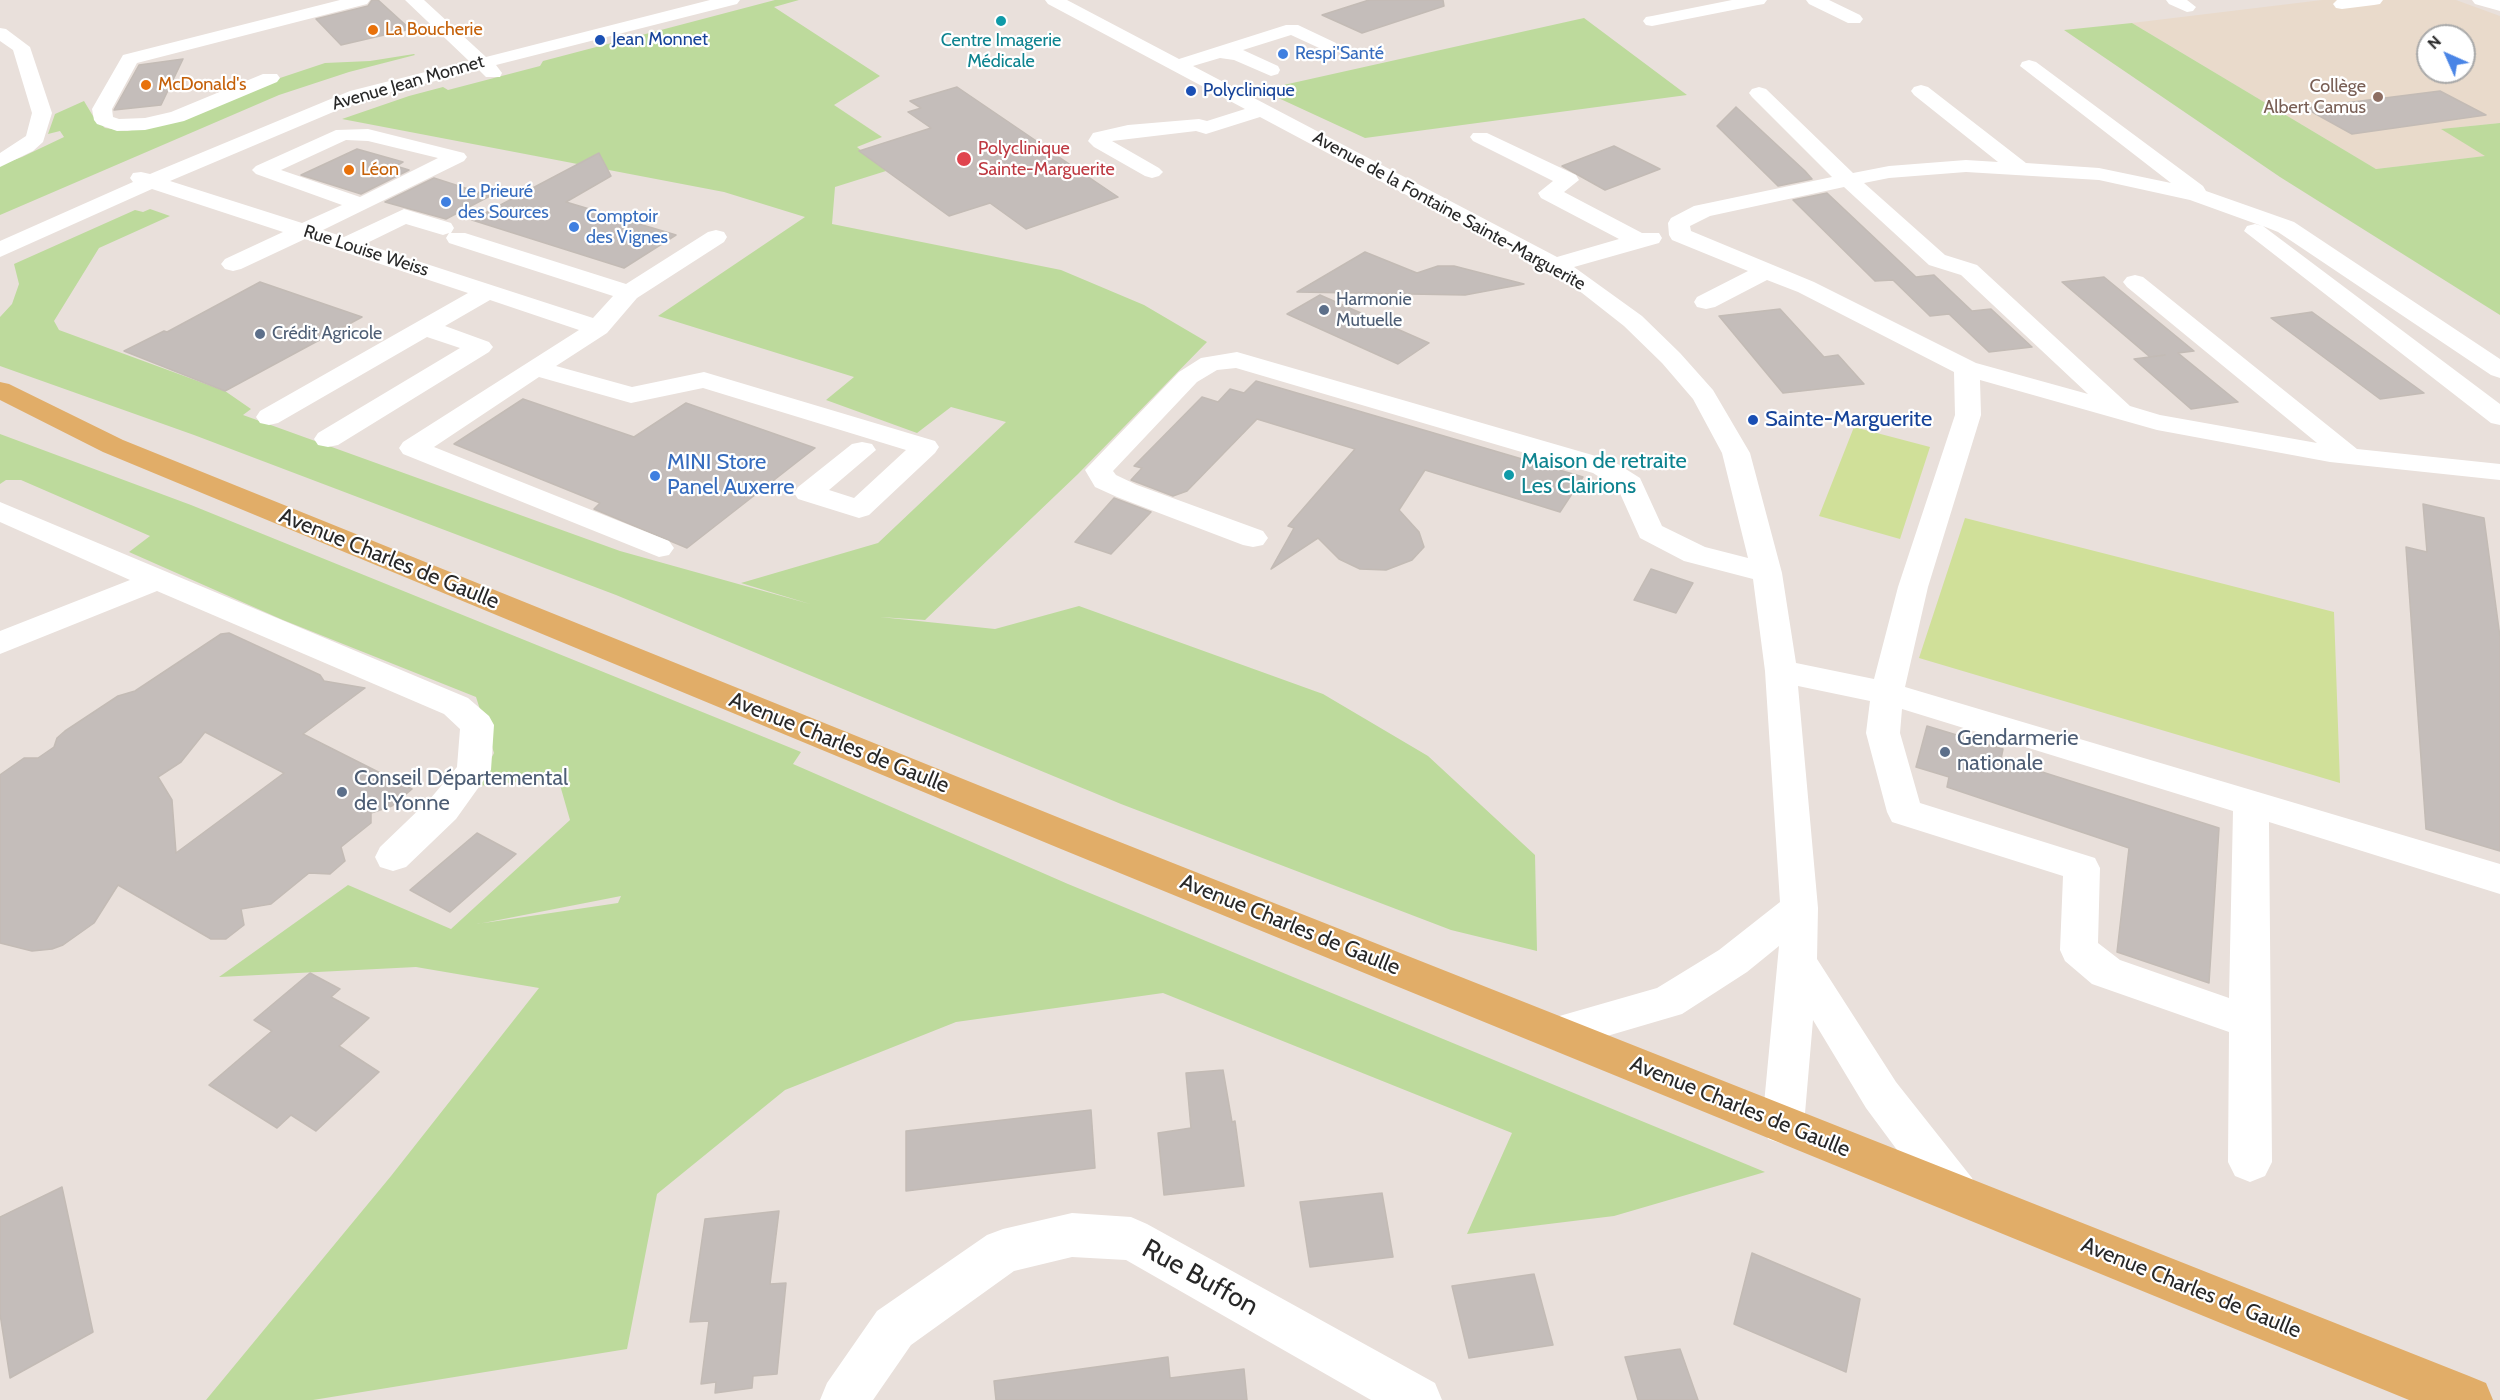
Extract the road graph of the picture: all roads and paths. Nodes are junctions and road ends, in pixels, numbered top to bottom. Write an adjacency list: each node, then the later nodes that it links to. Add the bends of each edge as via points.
1 (361, 0): 21 (street, via 130,59 102,109 104,120 145,124 177,117)
2 (414, 0): 17 (street)
3 (694, 0): 17 (street, Avenue Jean Monnet)
4 (731, 0): 17 (street, Avenue Jean Monnet)
5 (1054, 0): 18 (street, Avenue de la Fontaine Sainte-Marguerite)
6 (1758, 0): 13 (street)
7 (1815, 0): 12 (street)
8 (2374, 0): 10 (street)
9 (2481, 0): 11 (street)
10 (2342, 4)
11 (2500, 6)
12 (1854, 19)
13 (1652, 21)
14 (0, 33): 26 (street, via 21,47 42,113 36,138)
15 (1330, 47): 16 (street, via 1292,29)
16 (1219, 52): 18 (street); 20 (street, via 1239,55)
17 (482, 64): 29 (street, Avenue Jean Monnet, via 348,98)
18 (1178, 65): 24 (street, Avenue de la Fontaine Sainte-Marguerite)
19 (2029, 66): 31 (street)
20 (1271, 70)
21 (270, 78)
22 (1921, 91): 27 (street)
23 (1759, 93): 30 (street)
24 (1262, 110): 28 (street, via 1206,128 1198,125 1100,137 1098,141); 41 (street, Avenue de la Fontaine Sainte-Marguerite)
25 (1480, 137): 37 (street, via 1568,180 1550,193)
26 (0, 161)
27 (2020, 169): 30 (street, via 1966,166); 31 (street, via 2099,174)
28 (1152, 172)
29 (142, 179): 33 (street, Rue Louise Weiss); 34 (street, Avenue Jean Monnet); 39 (street, Avenue Jean Monnet)
30 (1847, 179): 35 (street, via 1702,211 1679,223); 54 (street, via 1937,260 1969,270)
31 (2206, 199): 51 (street, via 2286,227); 56 (street)
32 (362, 204): 32 (street, via 436,167 457,157 368,135 343,134 262,170); 33 (street)
33 (303, 231): 38 (street, Rue Louise Weiss); 40 (street)
34 (0, 234)
35 (1680, 235): 37 (street); 42 (street)
36 (716, 237): 45 (street)
37 (1639, 240): 41 (street)
38 (346, 245): 44 (street, Rue Louise Weiss); 45 (street, via 404,216)
39 (0, 250)
40 (233, 264)
41 (1554, 265): 65 (street, Avenue de la Fontaine Sainte-Marguerite, via 1633,321 1704,396 1736,453)
42 (1766, 271): 46 (street); 50 (street)
43 (2135, 282): 60 (street)
44 (489, 291): 47 (street); 48 (street, Rue Louise Weiss)
45 (629, 293): 48 (street)
46 (1706, 302)
47 (426, 327): 55 (street); 57 (street, via 480,347)
48 (598, 328): 49 (street)
49 (534, 368): 59 (street, via 631,395 704,380 925,447 859,509 808,493); 64 (street, via 413,448)
50 (1967, 368): 54 (street); 69 (street, via 1968,415 1913,586)
51 (2500, 370)
52 (0, 390): 58 (main road, Avenue Charles de Gaulle)
53 (0, 410): 58 (main road, Avenue Charles de Gaulle)
54 (2122, 412): 60 (street, via 2168,424)
55 (269, 417)
56 (2500, 417)
57 (328, 439)
58 (113, 446): 76 (main road, Avenue Charles de Gaulle)
59 (862, 450)
60 (2349, 456): 61 (street)
61 (2500, 472)
62 (0, 511): 66 (street)
63 (1253, 538): 65 (street, via 1127,491 1105,481 1099,470 1188,377 1210,363 1237,360 1603,467 1630,484 1650,532 1695,554)
64 (659, 548)
65 (1767, 573): 68 (street, Avenue de la Fontaine Sainte-Marguerite)
66 (157, 580): 67 (street); 71 (street, via 456,706 477,724 474,770 443,809)
67 (0, 643)
68 (1781, 671): 69 (street); 73 (street, Avenue de la Fontaine Sainte-Marguerite)
69 (1887, 693): 70 (street); 75 (street, via 1883,733 1905,812 2082,868 2079,950 2106,972)
70 (2251, 802): 72 (street); 75 (street)
71 (393, 857)
72 (2500, 879)
73 (1799, 908): 74 (street, Avenue de la Fontaine Sainte-Marguerite); 76 (street, via 1733,961 1668,1002)
74 (1798, 961): 77 (street, Avenue de la Fontaine Sainte-Marguerite); 79 (street, via 1881,1095)
75 (2249, 1022): 78 (street)
76 (1556, 1033): 77 (main road, Avenue Charles de Gaulle)
77 (1783, 1125): 79 (main road, Avenue Charles de Gaulle)
78 (2250, 1162)
79 (1956, 1193): 82 (main road, Avenue Charles de Gaulle)
80 (844, 1400): 81 (street, Rue Buffon, via 894,1328 1003,1251 1072,1235 1131,1239)
81 (1418, 1400)
82 (2469, 1400)

